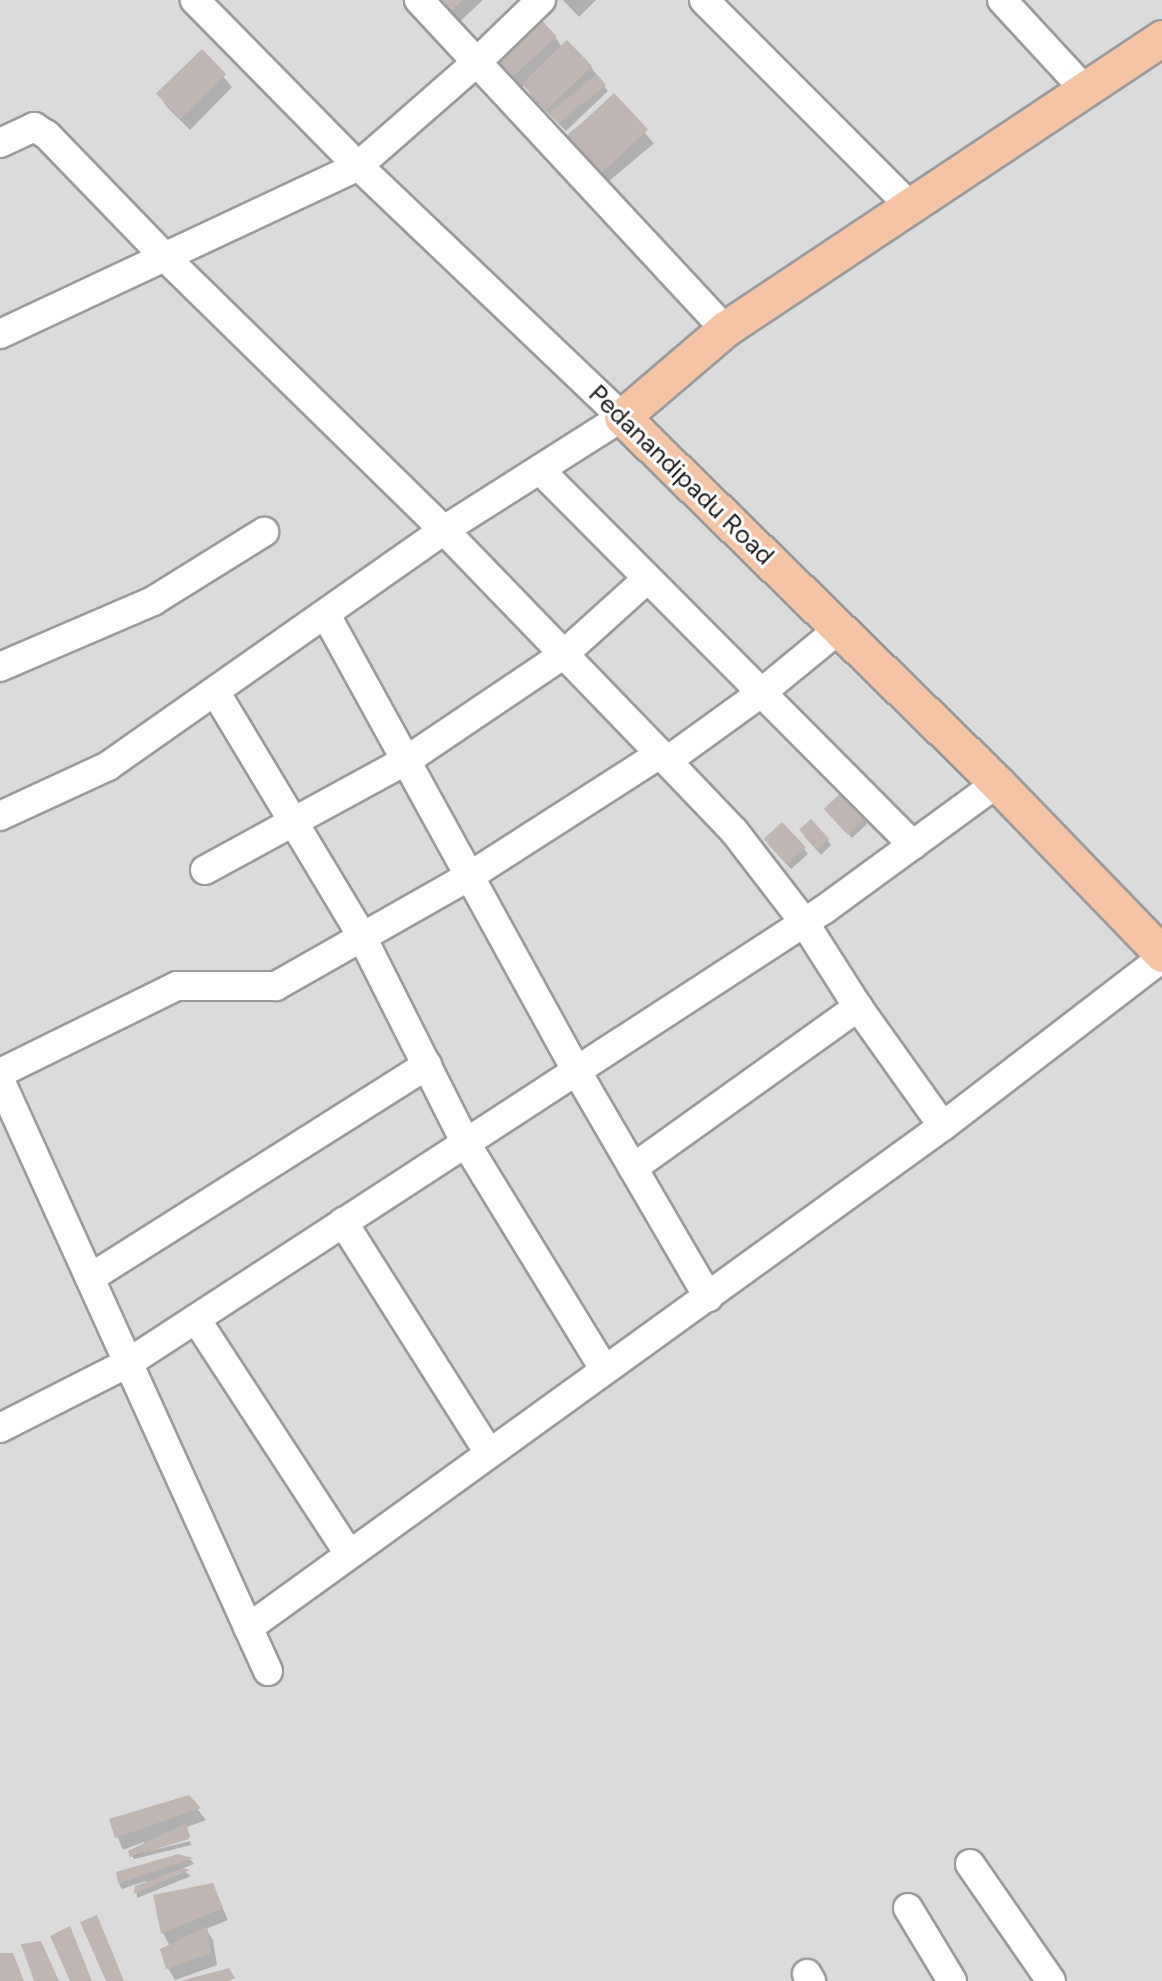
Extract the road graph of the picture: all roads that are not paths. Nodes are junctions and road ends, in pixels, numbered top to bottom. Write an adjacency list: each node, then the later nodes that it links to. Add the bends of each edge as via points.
1 (195, 0): 10 (street, Pedanandipadu Road)
2 (419, 0): 7 (street)
3 (541, 0): 7 (street)
4 (704, 0): 11 (street)
5 (1002, 0): 8 (street)
6 (1162, 38): 8 (main road)
7 (477, 62): 10 (street); 13 (street)
8 (1085, 90): 11 (main road)
9 (0, 144): 12 (street, via 34,127 47,135)
10 (358, 166): 12 (street); 15 (street, Pedanandipadu Road)
11 (910, 206): 13 (main road)
12 (165, 257): 14 (street); 17 (street)
13 (725, 329): 15 (main road)
14 (0, 334)
15 (622, 417): 16 (street); 21 (main road, Pedanandipadu Road)
16 (540, 470): 17 (street); 19 (street)
17 (444, 530): 20 (street); 22 (street)
18 (264, 532): 23 (street, via 153,601)
19 (648, 579): 22 (street); 25 (street)
20 (326, 615): 24 (street); 27 (street)
21 (839, 629): 25 (street); 28 (main road, Pedanandipadu Road)
22 (564, 654): 26 (street); 27 (street)
23 (0, 667)
24 (216, 693): 29 (street, via 108,766); 30 (street)
25 (761, 693): 26 (street); 31 (street)
26 (664, 757): 33 (street); 34 (street, via 734,831)
27 (407, 760): 30 (street); 33 (street)
28 (997, 783): 31 (street); 36 (main road, Pedanandipadu Road)
29 (0, 816)
30 (294, 822): 32 (street); 35 (street)
31 (913, 845): 34 (street)
32 (205, 870)
33 (470, 876): 35 (street); 39 (street)
34 (804, 922): 37 (street); 39 (street)
35 (363, 939): 38 (street); 40 (street, via 276,986 177,986)
36 (1162, 956): 42 (street)
37 (858, 1007): 42 (street); 44 (street)
38 (427, 1065): 43 (street); 46 (street)
39 (576, 1070): 43 (street); 44 (street)
40 (0, 1073)
41 (0, 1080): 46 (street)
42 (943, 1126): 47 (street)
43 (465, 1142): 45 (street); 50 (street)
44 (632, 1168): 47 (street)
45 (343, 1222): 48 (street); 52 (street)
46 (90, 1278): 49 (street)
47 (708, 1297): 50 (street)
48 (196, 1319): 49 (street); 53 (street)
49 (128, 1363): 51 (street); 54 (street)
50 (604, 1369): 52 (street)
51 (0, 1427)
52 (489, 1453): 53 (street)
53 (349, 1554): 54 (street)
54 (248, 1628): 55 (street)
55 (268, 1671)
56 (970, 1864): 59 (street)
57 (908, 1908): 58 (street)
58 (952, 1981)
59 (1051, 1981)

